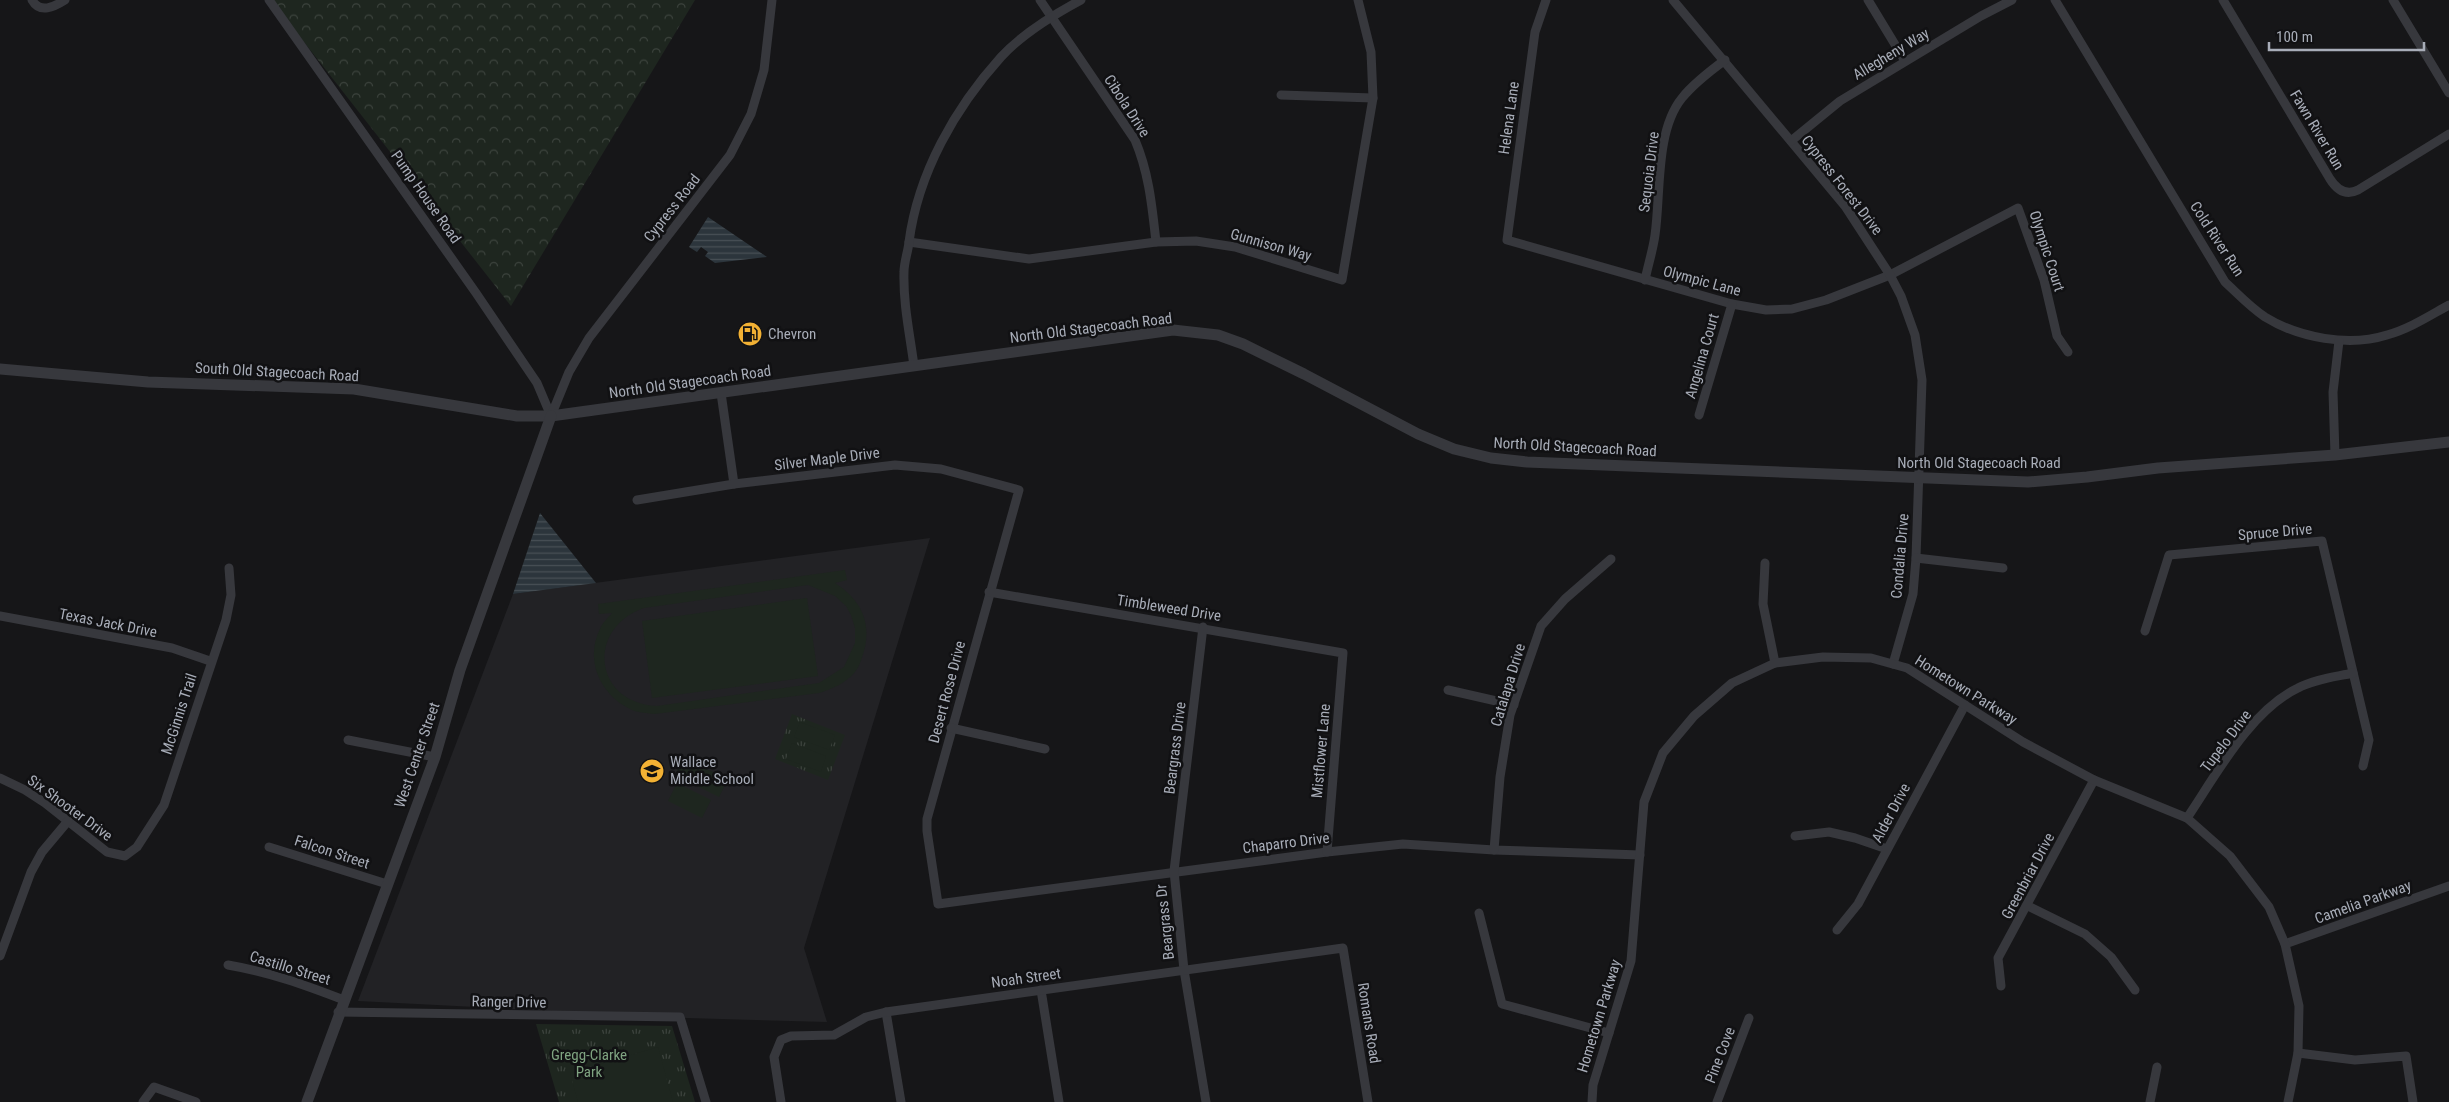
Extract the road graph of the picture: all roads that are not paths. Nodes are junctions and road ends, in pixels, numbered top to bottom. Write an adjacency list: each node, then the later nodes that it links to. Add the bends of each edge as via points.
1 (32, 0): 2 (street, via 39,8 48,9)
2 (65, 0)
3 (270, 0): 36 (street, Pump House Road, via 482,301 537,383)
4 (772, 0): 36 (street, Cypress Road, via 764,70 751,114 730,156 589,338 569,372)
5 (1040, 0): 15 (street, Cibola Drive)
6 (1081, 0): 15 (street)
7 (1358, 0): 20 (street, Gunnison Way, via 1371,52)
8 (1546, 0): 23 (street, Helena Lane, via 1533,49)
9 (1673, 0): 16 (street, Cypress Forest Drive)
10 (1868, 0): 17 (street)
11 (2012, 0): 17 (street, Allegheny Way)
12 (2055, 0): 30 (street, Cold River Run, via 2225,282 2249,305 2273,321 2297,331)
13 (2223, 0): 21 (street, Fawn River Run, via 2337,188 2351,193 2358,190)
14 (2393, 0): 18 (street)
15 (1051, 16): 24 (street, via 1002,56 960,108 921,192); 25 (street, Cibola Drive, via 1135,140 1150,187)
16 (1725, 60): 22 (street, Cypress Forest Drive); 27 (street, Sequoia Drive, via 1702,77 1681,99 1670,121 1664,142 1655,236)
17 (1905, 61): 22 (street, Allegheny Way, via 1840,101)
18 (2449, 93)
19 (1281, 95): 20 (street)
20 (1373, 98): 25 (street, Gunnison Way, via 1342,280 1235,247 1196,241)
21 (2449, 134)
22 (1790, 142): 26 (street, Cypress Forest Drive, via 1845,206)
23 (1507, 240): 27 (street, Olympic Lane)
24 (909, 242): 25 (street, Gunnison Way, via 1029,259); 32 (street, via 904,271 905,306)
25 (1156, 242)
26 (1890, 275): 28 (street, Olympic Lane, via 1826,300 1792,309 1766,310); 31 (street, Olympic Court, via 2018,208 2044,280 2057,336); 39 (street, Cypress Forest Drive, via 1915,335 1922,380)
27 (1645, 280): 28 (street, Olympic Lane)
28 (1732, 304): 35 (street, Angelina Court)
29 (2449, 305): 30 (street, Cold River Run, via 2388,335 2361,341)
30 (2339, 341): 38 (street, via 2333,392)
31 (2068, 352)
32 (914, 366): 34 (street, North Old Stagecoach Road); 39 (street, North Old Stagecoach Road, via 1157,331 1197,332 1243,344 1418,434 1454,449 1491,458)
33 (0, 369): 36 (street, South Old Stagecoach Road, via 148,382 354,389 517,416)
34 (721, 393): 36 (street, North Old Stagecoach Road); 40 (street)
35 (1699, 415)
36 (550, 416): 63 (street, West Center Street, via 460,670)
37 (2449, 442): 38 (street, North Old Stagecoach Road)
38 (2335, 455): 39 (street, North Old Stagecoach Road, via 2158,468 2028,482)
39 (1919, 479): 43 (street, Condalia Drive)
40 (734, 484): 41 (street, Silver Maple Drive, via 895,465 942,469); 42 (street, Silver Maple Drive)
41 (1019, 490): 48 (street, Desert Rose Drive)
42 (637, 500)
43 (1916, 558): 47 (street); 55 (street, Condalia Drive, via 1913,594)
44 (1611, 559): 58 (street, Catalapa Drive, via 1565,598 1541,626)
45 (1765, 563): 54 (street, via 1764,604)
46 (229, 568): 53 (street, McGinnis Trail, via 231,595 226,620)
47 (2004, 568)
48 (989, 592): 50 (street, Timbleweed Drive); 60 (street, Desert Rose Drive)
49 (0, 616): 53 (street, Texas Jack Drive, via 172,648)
50 (1203, 627): 52 (street, Timbleweed Drive); 76 (street, Beargrass Drive)
51 (2144, 631): 56 (street, Spruce Drive, via 2169,555 2322,541)
52 (1343, 652): 73 (street, Mistflower Lane)
53 (210, 661): 75 (street, McGinnis Trail, via 164,805 137,847)
54 (1775, 663): 55 (street, Hometown Parkway, via 1823,657 1871,658); 74 (street, Hometown Parkway, via 1732,684 1694,716 1663,753 1644,802)
55 (1893, 664): 59 (street, Hometown Parkway, via 1907,668)
56 (2353, 673): 64 (street, Spruce Drive, via 2370,740); 67 (street, Tupelo Drive, via 2297,688 2266,710)
57 (1448, 690): 58 (street)
58 (1514, 705): 72 (street, Catalapa Drive, via 1500,777)
59 (1965, 705): 66 (street, Hometown Parkway, via 2023,742); 71 (street, Alder Drive)
60 (951, 728): 62 (street); 79 (street, Desert Rose Drive, via 927,819)
61 (348, 740): 63 (street)
62 (1045, 749)
63 (435, 757): 77 (street, West Center Street)
64 (2363, 766)
65 (0, 778): 68 (street, Six Shooter Drive, via 25,790)
66 (2094, 780): 67 (street, Hometown Parkway); 80 (street, Greenbriar Drive)
67 (2187, 818): 83 (street, Hometown Parkway, via 2230,856 2269,907)
68 (68, 821): 75 (street, Six Shooter Drive, via 107,852); 85 (street, via 42,852 31,872)
69 (1796, 836): 71 (street, via 1829,832)
70 (269, 847): 77 (street, Falcon Street)
71 (1887, 849): 82 (street, Alder Drive, via 1858,904)
72 (1494, 850): 73 (street, Chaparro Drive, via 1402,844); 74 (street, Chaparro Drive)
73 (1326, 852): 76 (street, Chaparro Drive)
74 (1640, 855): 95 (street, Hometown Parkway, via 1631,961)
75 (125, 856)
76 (1174, 872): 79 (street, Chaparro Drive); 87 (street, Beargrass Dr)
77 (387, 884): 91 (street, West Center Street)
78 (2449, 886): 83 (street, Camelia Parkway)
79 (938, 904)
80 (2028, 906): 88 (street, Greenbriar Drive, via 1998,958); 90 (street, via 2085,934 2111,957)
81 (1479, 913): 95 (street, via 1502,1004)
82 (1837, 930)
83 (2286, 944): 96 (street, Hometown Parkway, via 2299,1006)
84 (1343, 948): 87 (street, Noah Street); 106 (street, Romans Road)
85 (0, 956)
86 (228, 965): 91 (street, Castillo Street, via 289,979)
87 (1184, 970): 89 (street, Noah Street); 105 (street)
88 (2001, 986)
89 (1041, 990): 93 (street, Noah Street); 104 (street)
90 (2135, 990)
91 (344, 1000): 92 (street, West Center Street)
92 (338, 1012): 100 (street, West Center Street); 101 (street, Ranger Drive, via 680,1018)
93 (886, 1012): 102 (street, Noah Street, via 866,1016 834,1035 791,1036 781,1040 774,1057); 103 (street)
94 (1749, 1018): 108 (street, Pine Cove)
95 (1609, 1033): 107 (street, Hometown Parkway, via 1593,1085)
96 (2298, 1053): 110 (street, Hometown Parkway); 111 (street, via 2355,1060 2406,1056)
97 (2157, 1067): 109 (street)
98 (143, 1102): 99 (street, via 154,1087)
99 (196, 1102)
100 (307, 1102)
101 (706, 1102)
102 (781, 1102)
103 (901, 1102)
104 (1059, 1102)
105 (1206, 1102)
106 (1368, 1102)
107 (1592, 1102)
108 (1717, 1102)
109 (2150, 1102)
110 (2288, 1102)
111 (2413, 1102)

